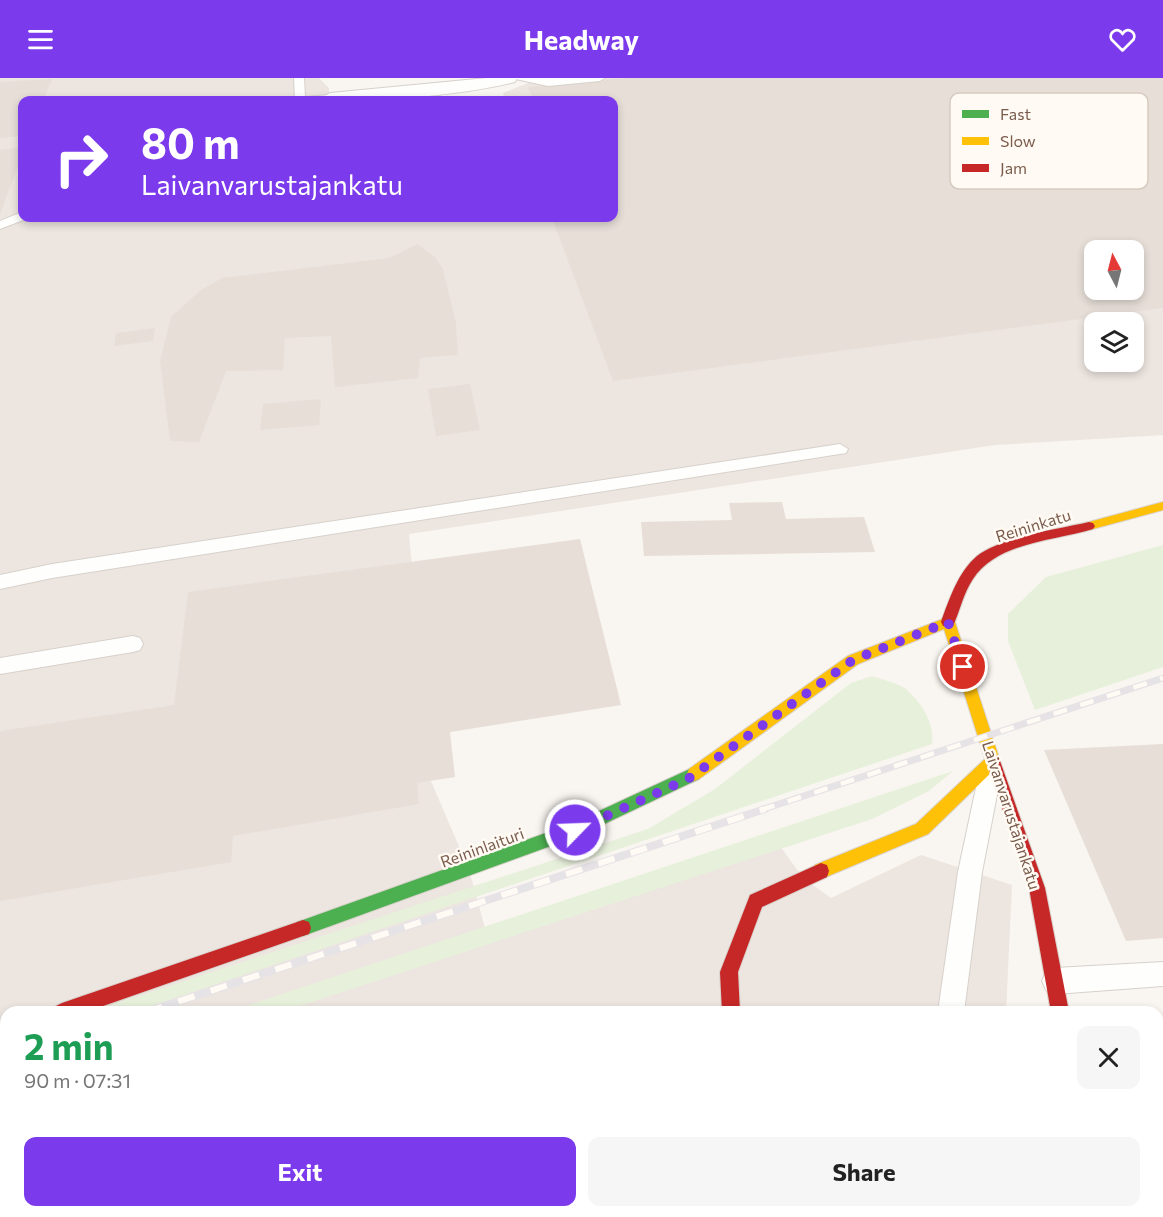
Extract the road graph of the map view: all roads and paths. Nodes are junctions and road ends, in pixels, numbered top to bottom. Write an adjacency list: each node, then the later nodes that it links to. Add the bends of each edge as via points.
1 (299, 78): 5 (lane)
2 (508, 78): 6 (street, via 478,85)
3 (516, 78): 4 (lane, via 549,83)
4 (600, 78)
5 (301, 96)
6 (353, 96)
7 (18, 218): 8 (lane)
8 (0, 225)
9 (840, 449): 11 (lane)
10 (1163, 506): 12 (main road, Reininkatu, via 1010,547 982,559 960,587)
11 (0, 582)
12 (948, 622): 15 (main road, Laivanvarustajankatu); 18 (main road, Reininlaituri, via 853,660 688,779 575,830)
13 (133, 644): 14 (lane)
14 (0, 666)
15 (993, 761): 17 (main road, Laivanvarustajankatu, via 1036,888); 19 (main road, via 922,829 756,901 729,972); 20 (lane, via 970,873)
16 (1163, 974): 17 (lane)
17 (1054, 981): 21 (main road, Laivanvarustajankatu)
18 (79, 1006)
19 (731, 1006)
20 (952, 1006)
21 (1059, 1006)

